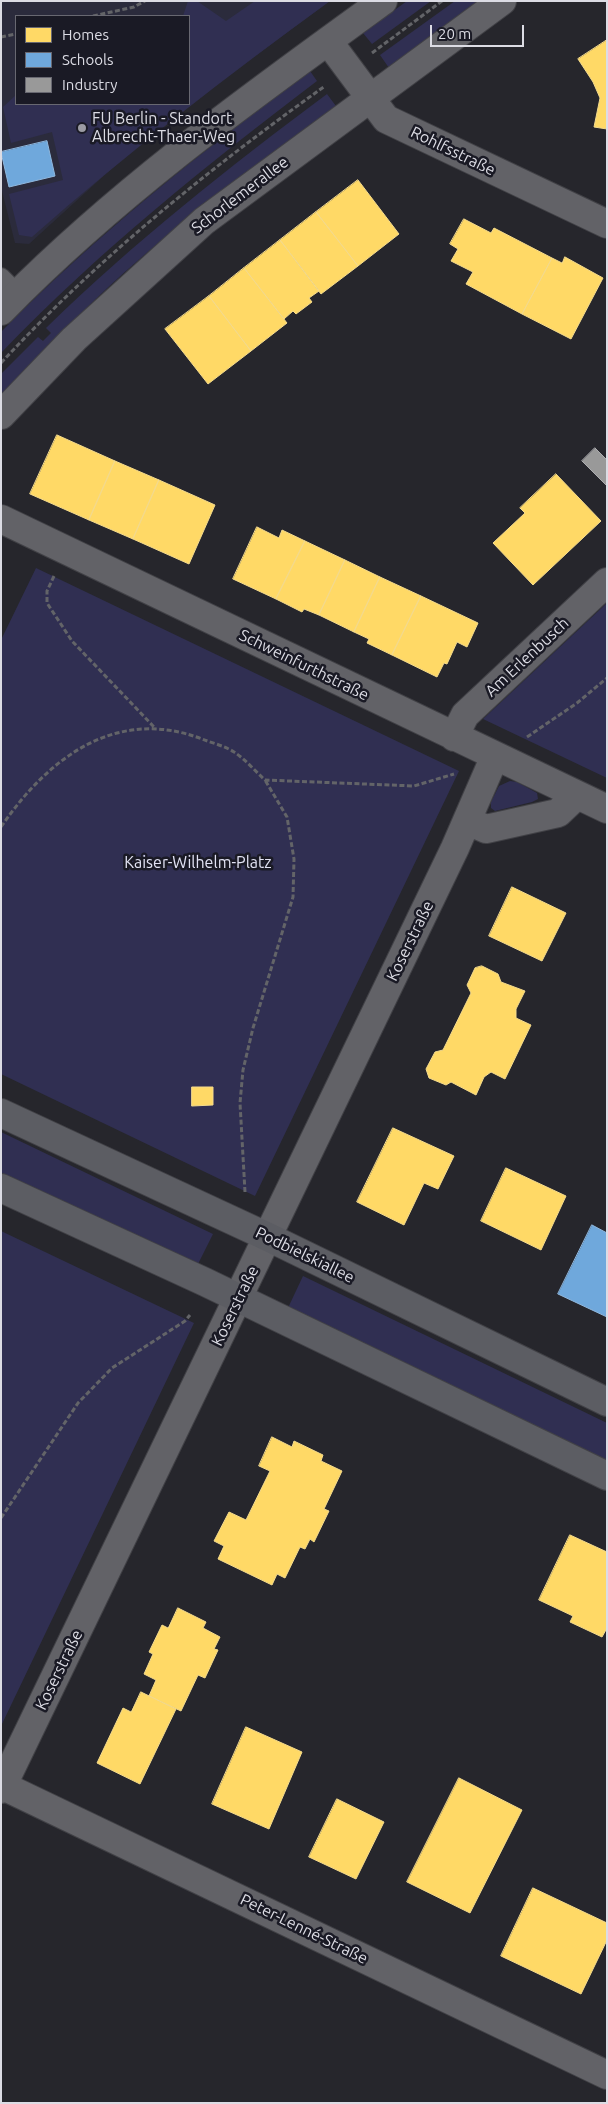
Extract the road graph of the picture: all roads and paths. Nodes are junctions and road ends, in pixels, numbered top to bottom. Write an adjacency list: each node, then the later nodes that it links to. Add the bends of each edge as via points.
1 (145, 1): 5 (path, via 134,7)
2 (383, 1): 8 (street)
3 (442, 1): 9 (path)
4 (502, 1): 10 (street, Schorlemerallee)
5 (98, 15)
6 (15, 34): 7 (path)
7 (1, 37)
8 (328, 41): 10 (street, Rohlfsstraße); 12 (street, via 198,136)
9 (370, 54)
10 (370, 97): 11 (street, Rohlfsstraße, via 386,119); 13 (street, Schorlemerallee, via 204,221 74,339)
11 (607, 224)
12 (7, 294)
13 (1, 415)
14 (1, 519): 19 (street, Schweinfurthstraße)
15 (57, 572): 18 (path, via 47,591 47,603 72,641)
16 (607, 582): 19 (street, Am Erlenbusch, via 465,716)
17 (607, 678): 20 (path, via 577,703)
18 (155, 728): 23 (path, via 181,731 233,752); 27 (path, via 136,728 108,735 67,756 36,784)
19 (454, 737): 21 (street, Schweinfurthstraße)
20 (520, 741)
21 (495, 756): 24 (street, Schweinfurthstraße); 26 (street, Koserstraße)
22 (459, 773): 23 (path, via 414,786)
23 (265, 780): 30 (path, via 287,817 294,859 293,897 243,1070 240,1104)
24 (577, 795): 25 (street, Schweinfurthstraße); 26 (street, via 558,812 486,829)
25 (607, 809)
26 (468, 821): 31 (street, Koserstraße)
27 (1, 827)
28 (1, 1113): 31 (street, Podbielskiallee)
29 (1, 1188): 32 (street)
30 (245, 1198)
31 (268, 1236): 32 (street, Koserstraße); 34 (street, Podbielskiallee)
32 (238, 1298): 35 (street); 37 (street, Koserstraße)
33 (190, 1315): 36 (path, via 112,1368 78,1403)
34 (607, 1402)
35 (607, 1476)
36 (1, 1518)
37 (2, 1787): 38 (street, Peter-Lenné-Straße)
38 (607, 2074)

